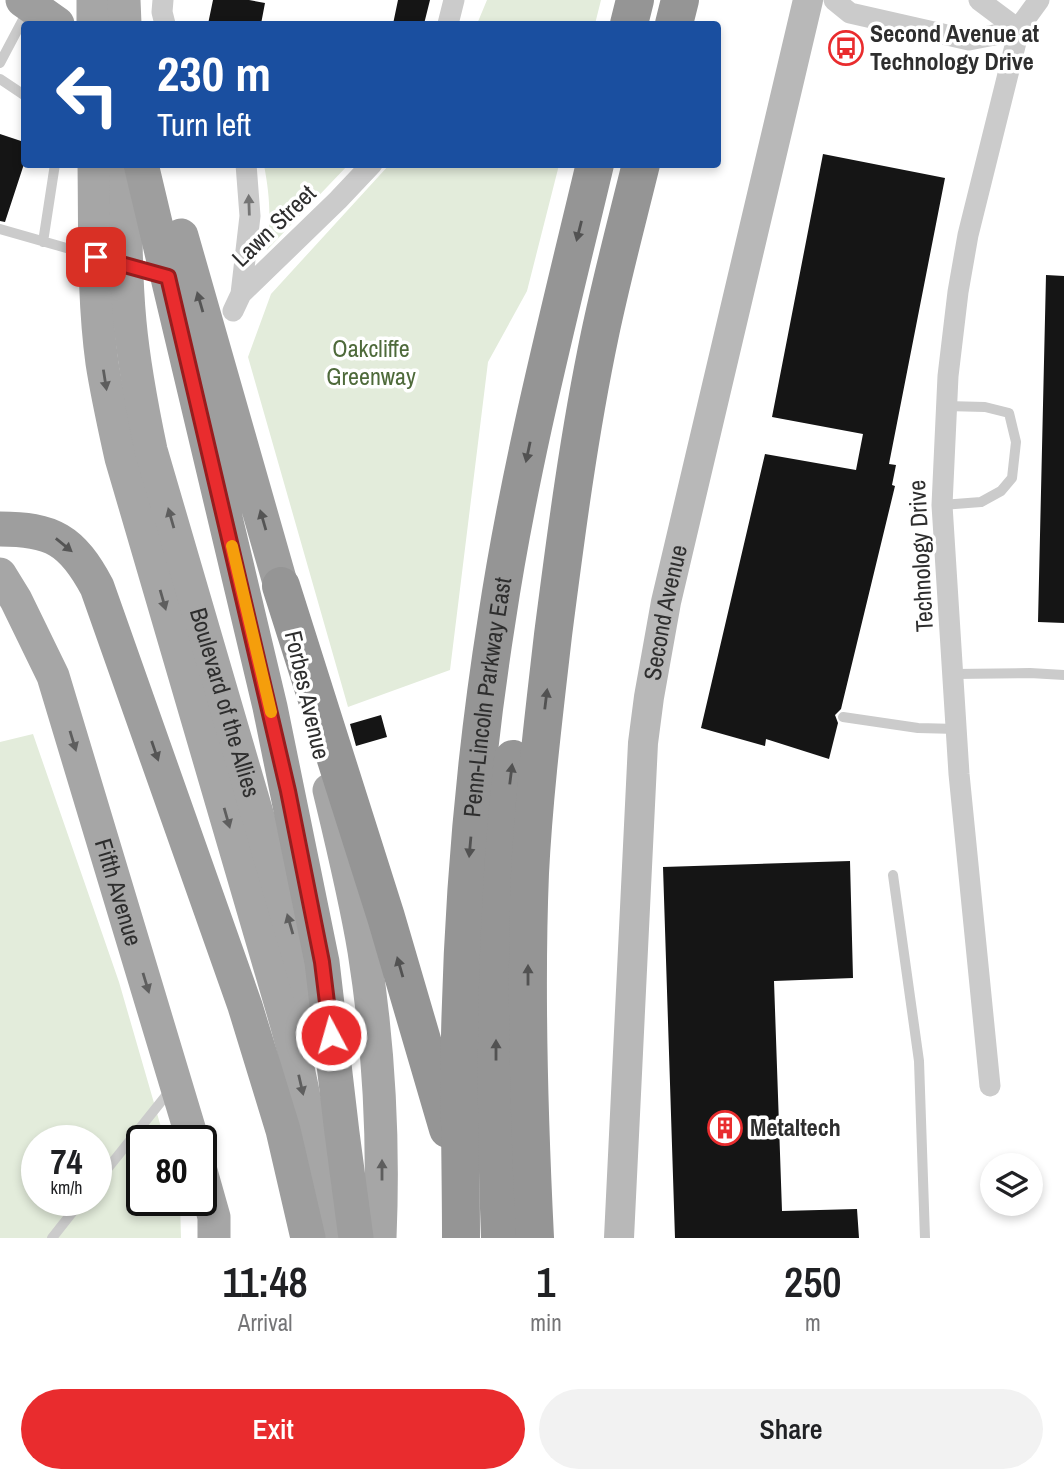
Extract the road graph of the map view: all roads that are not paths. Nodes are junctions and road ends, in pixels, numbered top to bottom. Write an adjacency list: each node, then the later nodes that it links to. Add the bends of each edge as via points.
1 (93, 0): 11 (main road)
2 (124, 0): 12 (main road)
3 (163, 0): 13 (street)
4 (454, 0): 14 (street)
5 (635, 0): 15 (highway)
6 (680, 0): 16 (highway)
7 (808, 0): 66 (main road, Second Avenue, via 669,589 649,696)
8 (834, 0): 17 (street, via 850,13 969,40)
9 (979, 0): 17 (street)
10 (1039, 0): 17 (street, Technology Drive)
11 (93, 21)
12 (125, 21)
13 (164, 21)
14 (450, 21)
15 (630, 21)
16 (675, 21)
17 (1018, 30): 34 (street, Technology Drive, via 968,235)
18 (21, 33): 19 (lane)
19 (0, 63)
20 (0, 79): 21 (lane)
21 (21, 93)
22 (54, 168): 32 (lane)
23 (94, 168): 58 (main road, Boulevard of the Allies, one-way to 58, via 97,313 110,411 295,1056)
24 (126, 168): 51 (main road, Boulevard of the Allies, one-way to 24, via 313,1003 151,450 130,321)
25 (141, 168): 33 (highway)
26 (161, 168): 38 (highway, Forbes Avenue, one-way to 26)
27 (246, 168): 28 (street, Lawn Street, one-way to 27, via 237,302 250,216)
28 (368, 168)
29 (594, 168): 46 (highway, Penn-Lincoln Parkway East, one-way to 46, via 539,400 497,617 474,796)
30 (639, 168): 49 (highway, one-way to 30, via 498,954 519,705 542,551)
31 (0, 229): 32 (lane)
32 (43, 242): 33 (lane)
33 (154, 273): 51 (highway, via 288,791 326,986)
34 (946, 406): 35 (street, Technology Drive); 35 (lane, via 1009,413 1016,442 1012,478 1001,491 981,502)
35 (942, 505): 41 (street, Technology Drive)
36 (0, 528): 57 (highway, one-way to 57, via 41,531 54,537 78,557 97,587 245,1006 283,1130)
37 (0, 574): 40 (main road, Fifth Avenue)
38 (281, 586): 60 (main road, Forbes Avenue, one-way to 38, via 380,1101 364,953); 63 (highway, one-way to 38, via 386,917)
39 (0, 604): 40 (main road, Fifth Avenue)
40 (39, 646): 47 (main road, Fifth Avenue, one-way to 47, via 53,676)
41 (954, 674): 42 (lane); 44 (street, Technology Drive)
42 (1064, 675)
43 (843, 717): 44 (lane)
44 (957, 729): 48 (street, Technology Drive)
45 (893, 875): 67 (lane, via 919,1060)
46 (460, 1037): 61 (highway); 62 (highway, Penn-Lincoln Parkway East)
47 (176, 1084): 50 (main road, Fifth Avenue); 52 (lane)
48 (990, 1086)
49 (513, 1117): 64 (highway); 65 (highway)
50 (188, 1125)
51 (342, 1133): 59 (highway, Boulevard of the Allies)
52 (112, 1163)
53 (69, 1216): 55 (lane)
54 (214, 1216): 56 (main road)
55 (52, 1238)
56 (214, 1238)
57 (309, 1238)
58 (324, 1238)
59 (356, 1238)
60 (380, 1238)
61 (445, 1238)
62 (461, 1238)
63 (480, 1238)
64 (500, 1238)
65 (535, 1238)
66 (619, 1238)
67 (925, 1238)

